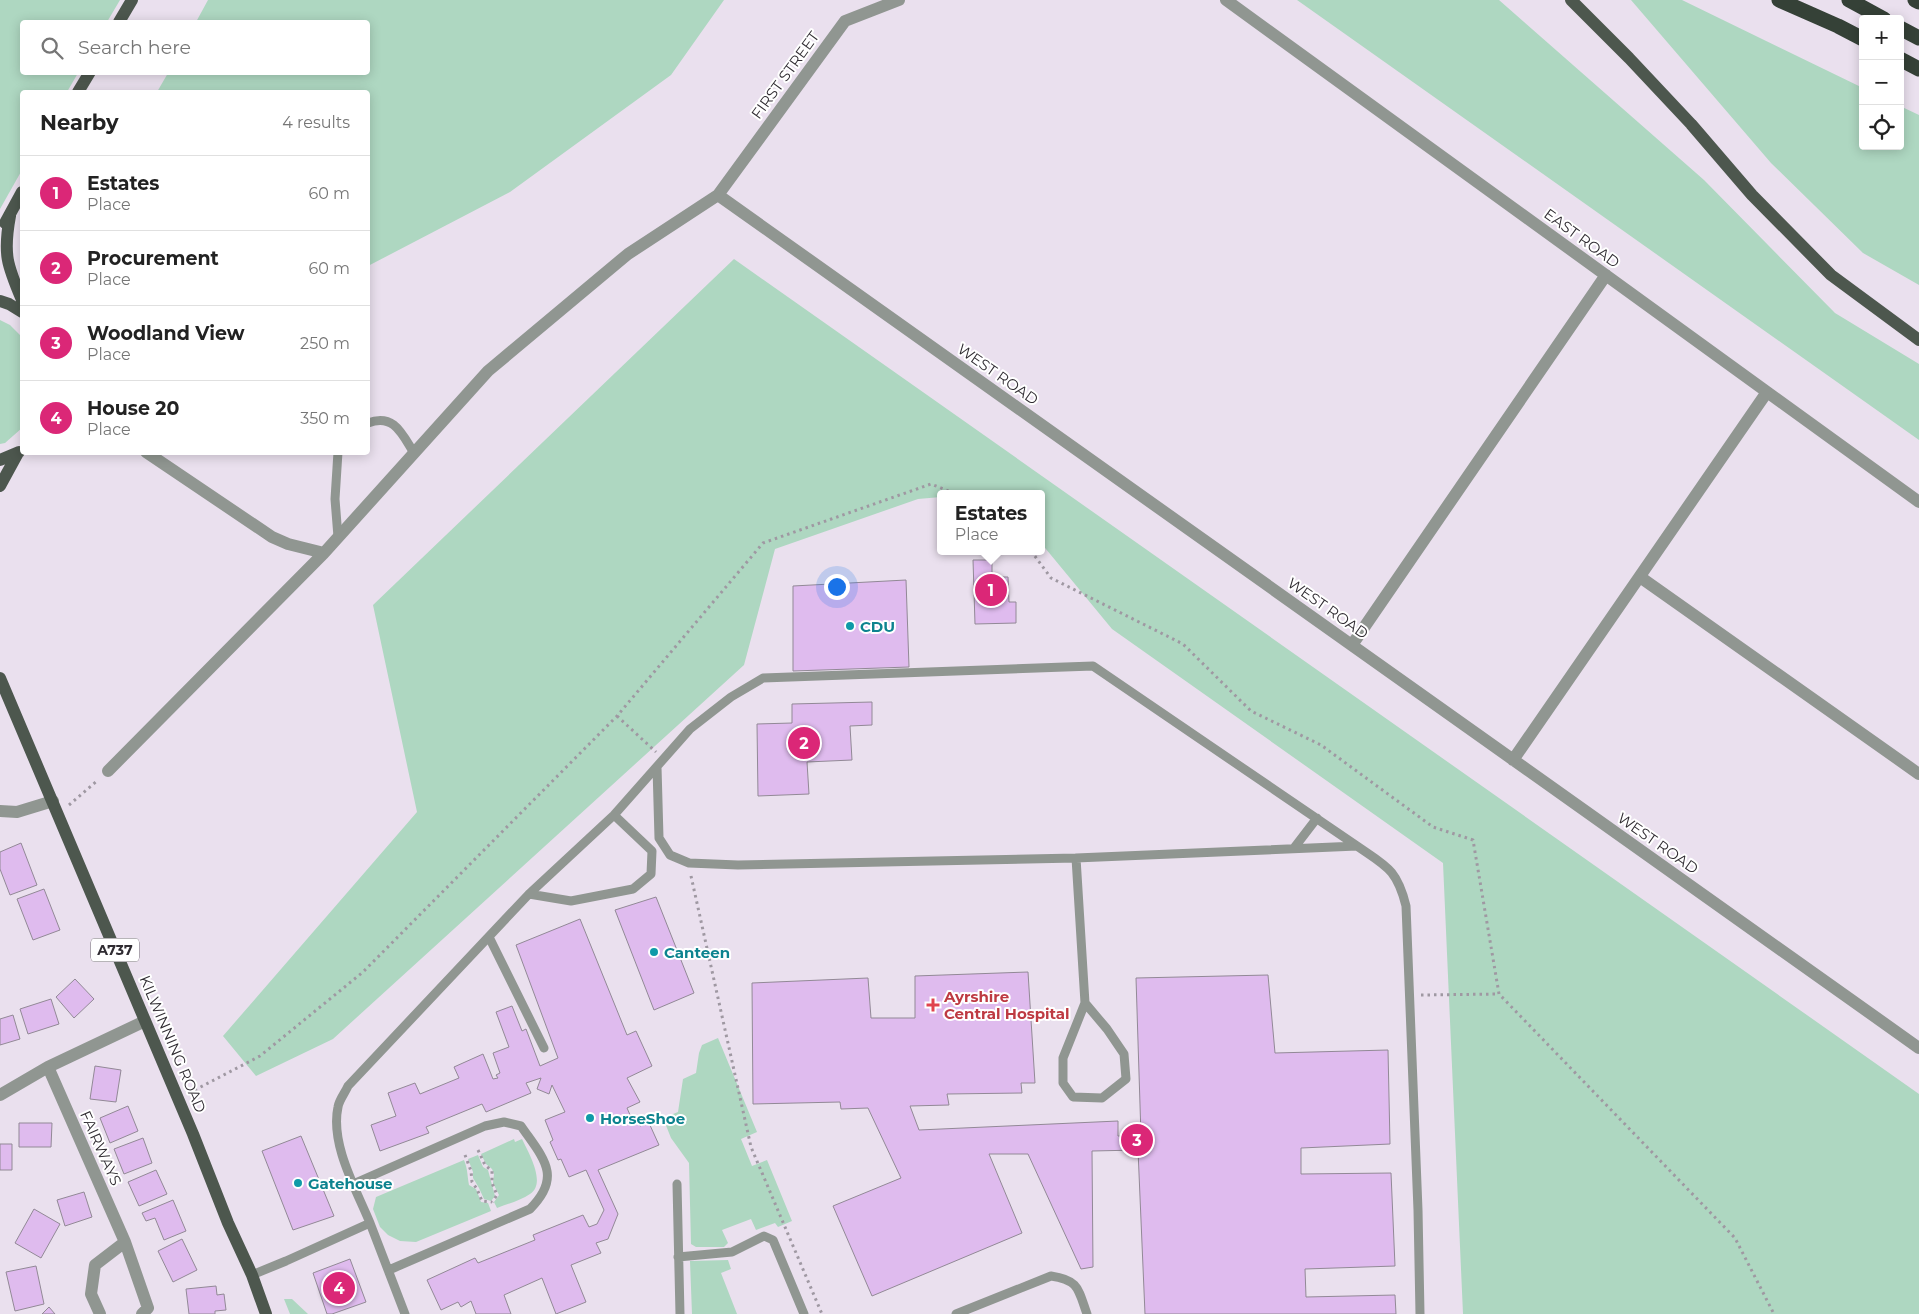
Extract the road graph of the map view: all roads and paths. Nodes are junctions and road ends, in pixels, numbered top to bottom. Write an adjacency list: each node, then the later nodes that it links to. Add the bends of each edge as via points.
1 (132, 0): 10 (main road)
2 (899, 0): 18 (street, FIRST STREET, via 845,21)
3 (1226, 0): 22 (street, EAST ROAD)
4 (1571, 0): 26 (main road, via 1831,275)
5 (1779, 0): 12 (highway)
6 (1849, 0): 9 (highway)
7 (1915, 0): 8 (highway)
8 (1919, 2)
9 (1877, 15)
10 (120, 20)
11 (1904, 30): 13 (highway)
12 (1859, 37)
13 (1919, 38)
14 (1902, 60): 15 (highway)
15 (1919, 69)
16 (88, 75): 17 (main road)
17 (79, 90)
18 (718, 195): 30 (street, via 628,254 488,371); 41 (street, WEST ROAD)
19 (20, 196): 20 (main road)
20 (10, 216): 21 (main road); 23 (main road, via 6,252)
21 (0, 231)
22 (1606, 275): 27 (street, EAST ROAD); 41 (street)
23 (20, 295)
24 (0, 301): 25 (main road)
25 (20, 311)
26 (1919, 340)
27 (1767, 392): 36 (street, EAST ROAD); 40 (street)
28 (370, 423): 30 (lane, via 384,420 395,424)
29 (20, 451): 33 (main road); 34 (main road)
30 (414, 452): 37 (street)
31 (150, 455): 38 (street, via 272,537)
32 (338, 455): 37 (lane, via 335,499)
33 (0, 460)
34 (0, 486)
35 (946, 490): 43 (path, via 931,484 763,544)
36 (1919, 502)
37 (338, 537): 38 (street)
38 (324, 553): 47 (street)
39 (1034, 555): 60 (path, via 1051,578 1183,644 1251,711 1321,745 1433,828 1473,840)
40 (1640, 577): 45 (street); 48 (street)
41 (1352, 645): 45 (street, WEST ROAD)
42 (0, 678): 49 (main road, KILWINNING ROAD / A737)
43 (618, 716): 44 (path); 68 (path, via 363,972 260,1056)
44 (664, 759): 46 (lane); 53 (lane, via 690,729 731,697 763,678 1093,666)
45 (1513, 760): 65 (street, WEST ROAD)
46 (657, 767): 52 (lane); 57 (lane, via 659,838 670,855)
47 (108, 771): 51 (path)
48 (1919, 774)
49 (53, 801): 50 (street, via 17,812); 51 (main road, KILWINNING ROAD / A737)
50 (0, 811)
51 (58, 814): 63 (main road, KILWINNING ROAD / A737)
52 (614, 815): 58 (lane); 58 (lane, via 652,851 651,874 633,890 571,901)
53 (1317, 818): 54 (lane); 55 (lane)
54 (1357, 846): 55 (lane); 61 (lane, via 1385,865 1397,877 1402,888)
55 (1294, 848): 56 (lane)
56 (1076, 858): 57 (lane, via 738,866); 62 (lane)
57 (688, 863): 84 (path, via 751,1146)
58 (529, 894): 59 (lane)
59 (489, 937): 64 (lane); 71 (lane, via 348,1086 338,1106 337,1131)
60 (1499, 994): 61 (path); 88 (path, via 1735,1238)
61 (1411, 995): 87 (lane)
62 (1085, 1003): 62 (lane, via 1124,1054 1126,1079 1102,1098 1073,1097 1062,1083 1062,1058)
63 (145, 1021): 66 (street); 68 (main road, KILWINNING ROAD / A737)
64 (544, 1048)
65 (1919, 1048)
66 (48, 1067): 67 (street); 74 (street, FAIRWAYS)
67 (0, 1095)
68 (178, 1100): 77 (main road, KILWINNING ROAD / A737)
69 (478, 1150): 70 (path, via 484,1165 492,1171 496,1195 492,1202 482,1200 472,1182)
70 (465, 1155)
71 (353, 1184): 73 (lane); 76 (lane, via 485,1126 504,1122 521,1126 543,1157 548,1178 542,1197 530,1209)
72 (676, 1184): 75 (lane)
73 (370, 1222): 76 (lane); 77 (lane)
74 (125, 1242): 78 (street, via 95,1265 91,1294); 79 (street, FAIRWAYS, via 148,1308)
75 (678, 1257): 82 (lane); 83 (lane, via 732,1252 764,1236 773,1240)
76 (389, 1270): 81 (lane)
77 (252, 1275): 80 (main road, KILWINNING ROAD / A737)
78 (100, 1314)
79 (142, 1314)
80 (266, 1314)
81 (405, 1314)
82 (680, 1314)
83 (804, 1314)
84 (822, 1314)
85 (956, 1314): 86 (lane, via 1050,1276 1072,1281)
86 (1087, 1314)
87 (1420, 1314)
88 (1774, 1314)

